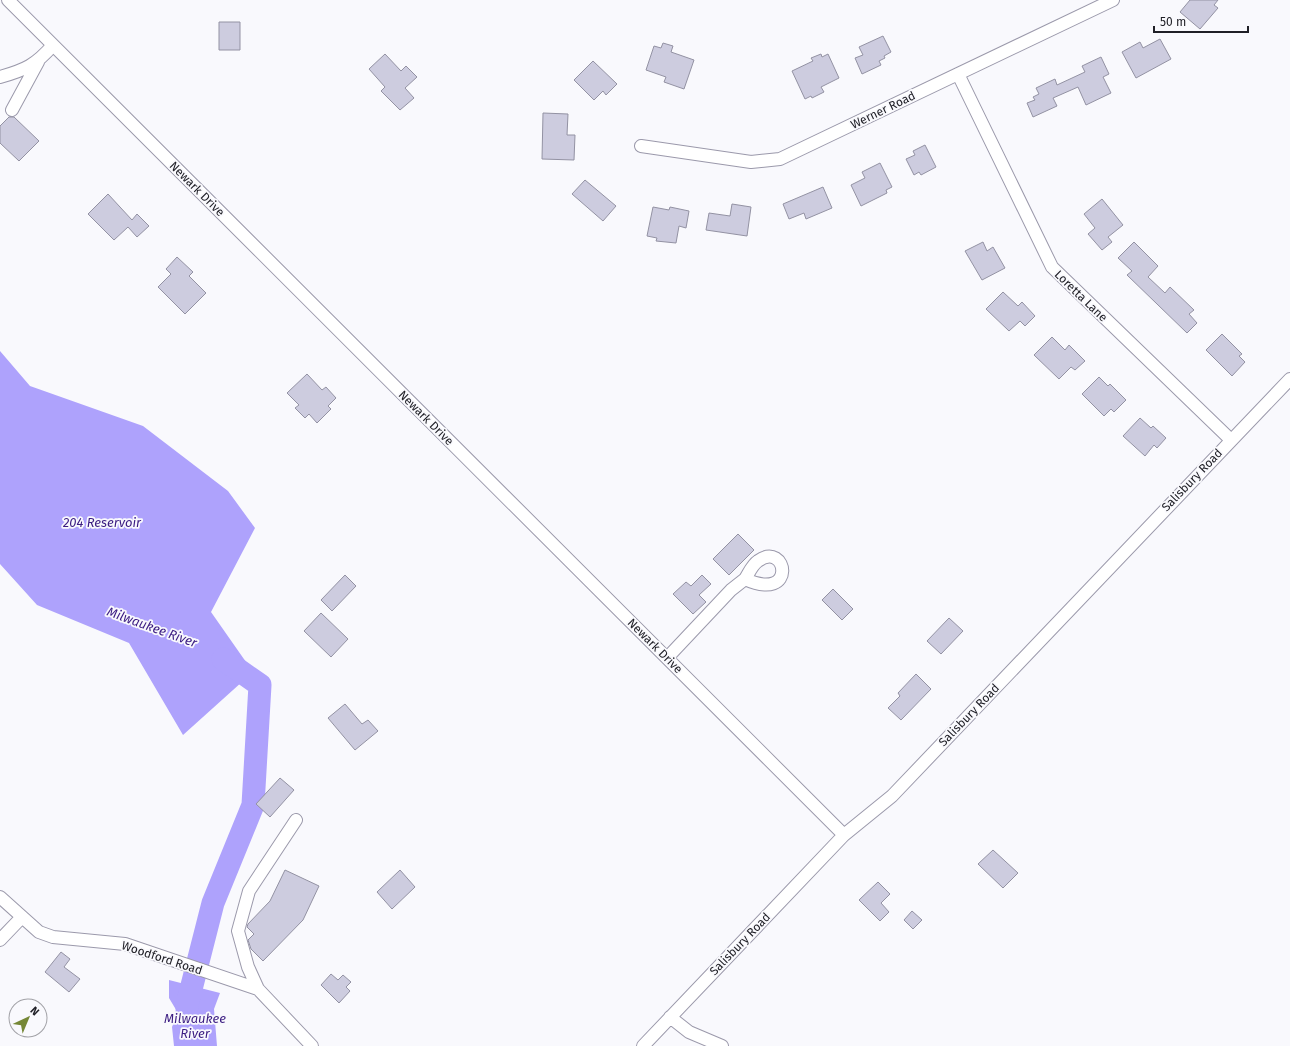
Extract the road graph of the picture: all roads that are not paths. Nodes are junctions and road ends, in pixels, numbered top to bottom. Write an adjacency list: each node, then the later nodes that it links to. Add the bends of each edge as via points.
1 (8, 0): 3 (street, Newark Drive)
2 (1113, 0): 5 (street, Werner Road)
3 (53, 45): 4 (street); 12 (street, Newark Drive)
4 (39, 61): 6 (street, via 22,71); 7 (street)
5 (958, 74): 8 (street, Werner Road, via 780,159 751,162); 10 (street, Loretta Lane, via 1052,267)
6 (0, 77)
7 (12, 110)
8 (641, 146)
9 (1290, 379): 10 (street, Salisbury Road)
10 (1231, 440): 14 (street, Salisbury Road, via 892,796)
11 (745, 579): 12 (street, via 730,590)
12 (667, 658): 14 (street, Newark Drive)
13 (296, 820): 18 (street, via 250,891 238,932 248,967)
14 (844, 835): 19 (street, Salisbury Road)
15 (0, 897): 16 (street, Woodford Road)
16 (22, 917): 17 (street); 18 (street, Woodford Road, via 39,932 53,937 125,944)
17 (0, 940)
18 (258, 989): 20 (street, Woodford Road)
19 (670, 1017): 21 (street, Salisbury Road); 22 (street, via 689,1032)
20 (312, 1046)
21 (643, 1046)
22 (722, 1046)

